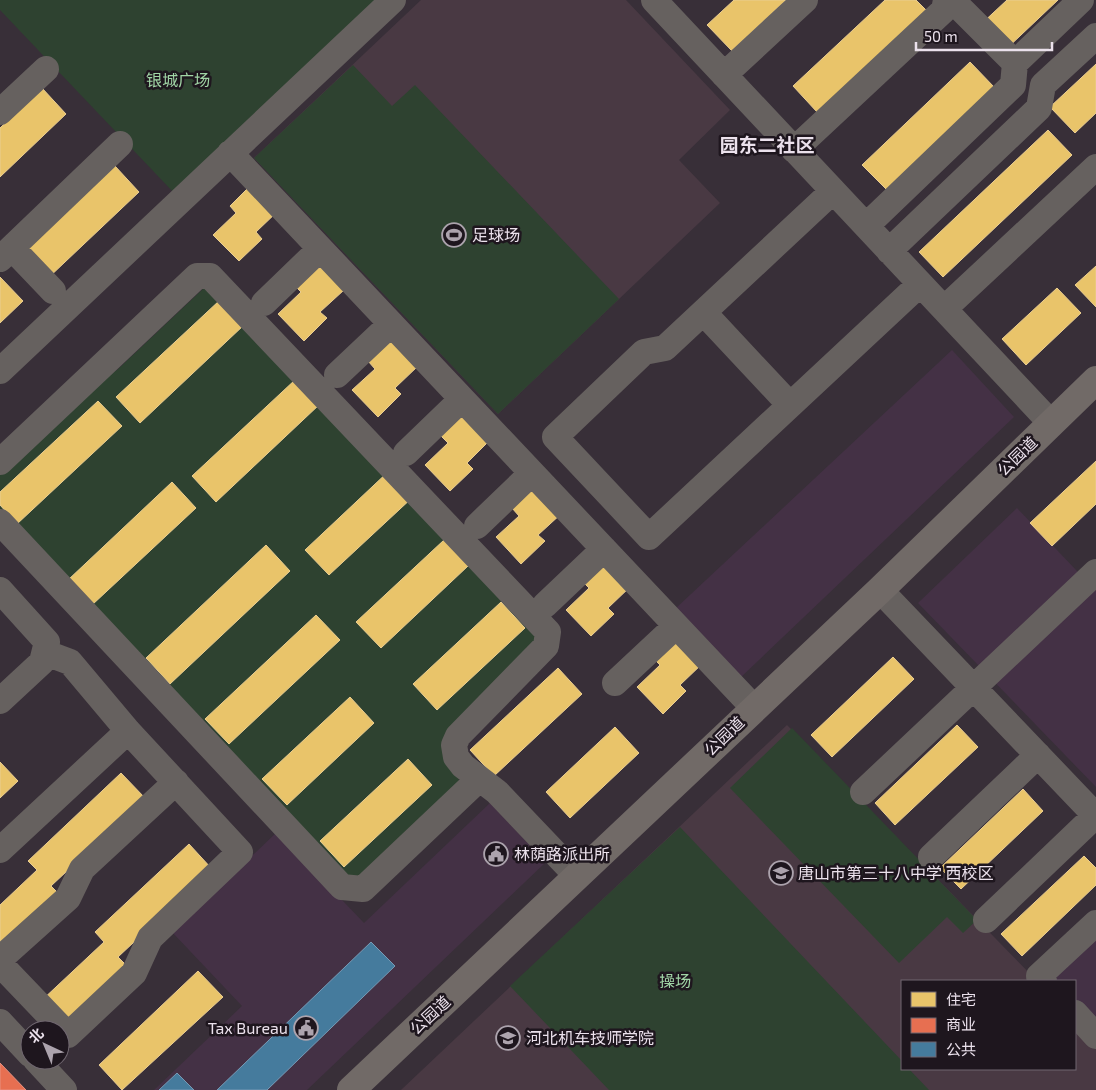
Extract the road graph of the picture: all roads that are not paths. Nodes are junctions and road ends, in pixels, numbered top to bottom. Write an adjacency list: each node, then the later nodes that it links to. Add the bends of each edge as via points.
1 (393, 0): 15 (street)
2 (654, 0): 9 (street)
3 (805, 0): 9 (street)
4 (946, 0): 14 (street, via 944,10)
5 (952, 0): 10 (street)
6 (1081, 0): 10 (street)
7 (1096, 36): 11 (street)
8 (46, 69): 12 (street)
9 (724, 74): 14 (street)
10 (1014, 74): 11 (street); 18 (street)
11 (1044, 85): 20 (street, via 1039,108)
12 (0, 112)
13 (120, 144): 21 (street)
14 (794, 150): 17 (street)
15 (230, 153): 19 (street); 28 (street)
16 (1096, 167): 25 (street)
17 (833, 191): 18 (street); 26 (street)
18 (866, 226): 20 (street)
19 (320, 249): 24 (street); 27 (street)
20 (889, 251): 22 (street)
21 (4, 253): 23 (street)
22 (920, 284): 25 (street); 32 (street)
23 (53, 291)
24 (264, 303)
25 (944, 310): 33 (street)
26 (704, 313): 32 (street); 36 (street, via 665,348 644,352 555,437)
27 (391, 324): 29 (street); 31 (street)
28 (0, 371)
29 (336, 375)
30 (1096, 380): 33 (main road, 公园道)
31 (462, 399): 34 (street); 37 (street)
32 (790, 405): 36 (street, via 649,537)
33 (1051, 423): 44 (main road, 公园道)
34 (406, 453)
35 (0, 462): 54 (street, via 197,276 210,276 548,632 546,646 458,736 454,745 456,757)
36 (583, 467): 38 (street)
37 (532, 473): 38 (street); 40 (street)
38 (554, 497): 41 (street)
39 (0, 522): 54 (street, via 342,887 363,888)
40 (477, 526)
41 (604, 549): 45 (street); 46 (street)
42 (1096, 572): 49 (street)
43 (0, 590): 47 (street, via 47,642)
44 (880, 590): 49 (street); 51 (main road, 公园道)
45 (545, 604)
46 (676, 626): 48 (street); 51 (street)
47 (46, 653): 50 (street, via 42,662); 52 (street, via 70,662)
48 (615, 683)
49 (974, 688): 53 (street); 56 (street)
50 (0, 701)
51 (754, 708): 60 (main road, 公园道)
52 (128, 730): 55 (street); 58 (street)
53 (1038, 755): 57 (street); 59 (street)
54 (478, 780): 60 (street, via 497,792)
55 (176, 782): 63 (street, via 82,868 68,898); 64 (street, via 240,852 150,938 134,973 68,1035)
56 (863, 792)
57 (1096, 816): 61 (street)
58 (0, 850)
59 (931, 857)
60 (577, 876): 72 (main road, 公园道)
61 (986, 920)
62 (1096, 923): 65 (street, via 1039,976)
63 (0, 959)
64 (0, 964)
65 (1043, 980)
66 (1076, 1014): 68 (street)
67 (0, 1022): 69 (street)
68 (1096, 1036)
69 (20, 1043)
70 (45, 1070): 71 (street)
71 (64, 1090)
72 (350, 1090)

